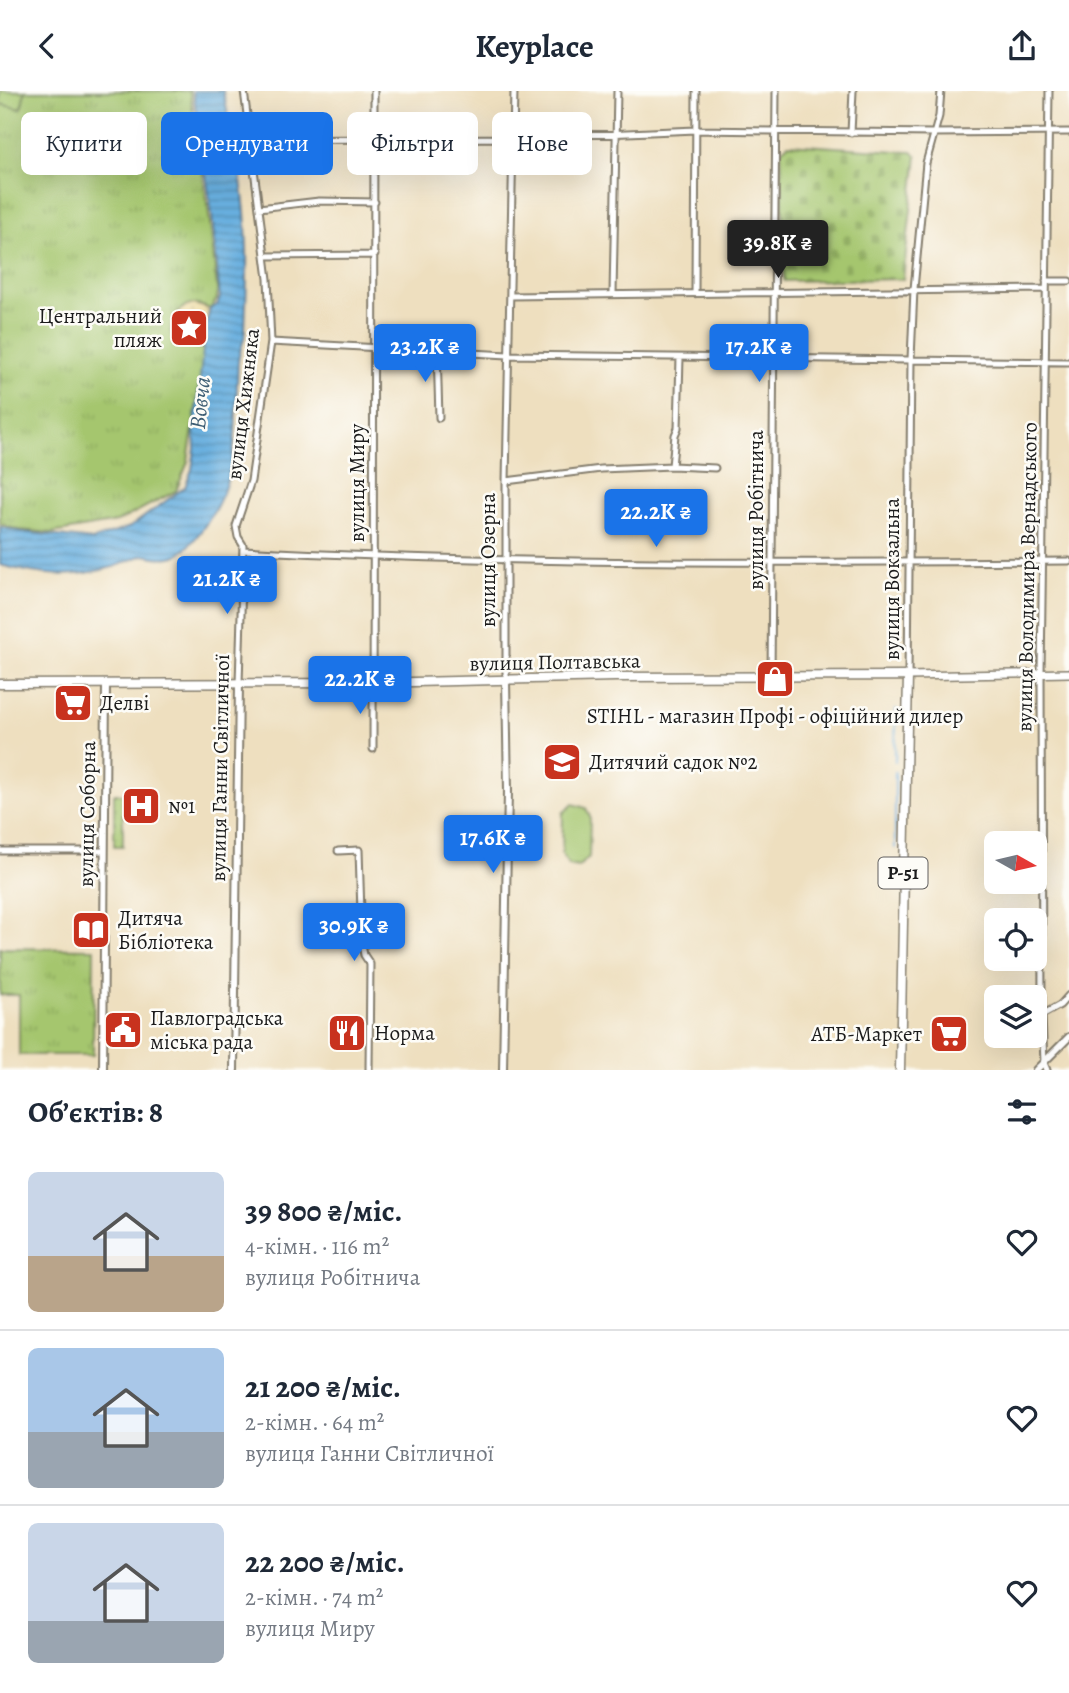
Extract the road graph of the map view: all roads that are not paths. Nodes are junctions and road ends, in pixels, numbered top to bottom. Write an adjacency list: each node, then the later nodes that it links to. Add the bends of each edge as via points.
1 (244, 91): 10 (street, вулиця Хижняка)
2 (374, 91): 11 (street, вулиця Миру)
3 (514, 91): 12 (street, вулиця Озерна)
4 (617, 91): 15 (street)
5 (696, 91): 13 (street)
6 (776, 91): 16 (street, вулиця Робітнича)
7 (853, 91): 19 (street)
8 (942, 91): 20 (street, вулиця Вокзальна)
9 (1049, 91): 14 (street, вулиця Володимира Вернадського)
10 (247, 112)
11 (374, 112)
12 (514, 112)
13 (696, 130): 15 (street); 16 (street); 34 (street)
14 (1048, 131): 17 (street); 20 (street); 28 (street, вулиця Володимира Вернадського)
15 (617, 132): 18 (street); 33 (street)
16 (776, 132): 19 (street); 32 (street, вулиця Робітнича)
17 (1069, 132)
18 (592, 133)
19 (851, 133): 20 (street)
20 (933, 133): 30 (street, вулиця Вокзальна)
21 (255, 175): 25 (street, вулиця Хижняка)
22 (374, 175): 24 (street, вулиця Миру)
23 (513, 175): 35 (street, вулиця Озерна)
24 (375, 202): 25 (street, via 319,201); 26 (street, вулиця Миру)
25 (259, 208): 27 (street, вулиця Хижняка)
26 (375, 255): 27 (street); 37 (street, вулиця Миру)
27 (265, 256): 36 (street, вулиця Хижняка)
28 (1046, 281): 29 (street); 31 (street, вулиця Володимира Вернадського)
29 (1069, 281)
30 (914, 289): 31 (street); 32 (street); 42 (street, вулиця Вокзальна)
31 (1045, 289): 43 (street, вулиця Володимира Вернадського)
32 (776, 293): 34 (street); 41 (street, вулиця Робітнича)
33 (612, 294): 34 (street); 35 (street)
34 (695, 294)
35 (511, 296): 39 (street, вулиця Озерна)
36 (271, 342): 37 (street); 49 (street, вулиця Хижняка, via 251,481 236,526)
37 (373, 347): 38 (street); 50 (street, вулиця Миру)
38 (437, 349): 39 (street); 45 (street)
39 (508, 355): 40 (street); 48 (street, вулиця Озерна)
40 (680, 358): 41 (street); 46 (street)
41 (773, 358): 42 (street); 55 (street, вулиця Робітнича)
42 (911, 359): 43 (street); 53 (street, вулиця Вокзальна)
43 (1045, 362): 44 (street); 54 (street, вулиця Володимира Вернадського)
44 (1069, 362)
45 (439, 418)
46 (673, 466): 47 (street); 48 (street, via 589,470)
47 (715, 468)
48 (506, 481): 51 (street, вулиця Озерна)
49 (243, 550): 50 (street); 64 (street, вулиця Ганни Світличної)
50 (373, 557): 51 (street); 61 (street, вулиця Миру)
51 (506, 559): 55 (street); 60 (street, вулиця Озерна)
52 (1069, 561): 54 (street)
53 (909, 562): 54 (street); 55 (street); 58 (street, вулиця Вокзальна)
54 (1043, 562): 56 (street, вулиця Володимира Вернадського)
55 (771, 563): 59 (street, вулиця Робітнича)
56 (1041, 673): 57 (main road, вулиця Полтавська); 58 (main road, вулиця Полтавська); 69 (street, вулиця Володимира Вернадського)
57 (1069, 673)
58 (908, 675): 59 (main road, вулиця Полтавська); 79 (main road, вулиця Вокзальна / Р-51)
59 (771, 677): 60 (main road, вулиця Полтавська)
60 (506, 681): 61 (main road, вулиця Полтавська); 78 (street, вулиця Озерна)
61 (373, 683): 64 (main road, вулиця Полтавська); 65 (street, вулиця Миру)
62 (0, 684): 63 (main road, вулиця Полтавська)
63 (106, 684): 64 (main road, вулиця Полтавська); 67 (street, вулиця Соборна)
64 (239, 684): 76 (street, вулиця Ганни Світличної)
65 (373, 749)
66 (0, 851): 67 (street)
67 (104, 851): 75 (street, вулиця Соборна)
68 (338, 851): 77 (street, via 359,850 362,945 370,964)
69 (1042, 985)
70 (1069, 995): 71 (street)
71 (1047, 1012)
72 (1069, 1037): 74 (street)
73 (1044, 1048): 74 (street, вулиця Володимира Вернадського)
74 (1045, 1067): 80 (street)
75 (103, 1070)
76 (234, 1070)
77 (369, 1070)
78 (503, 1070)
79 (900, 1070)
80 (1036, 1070)

